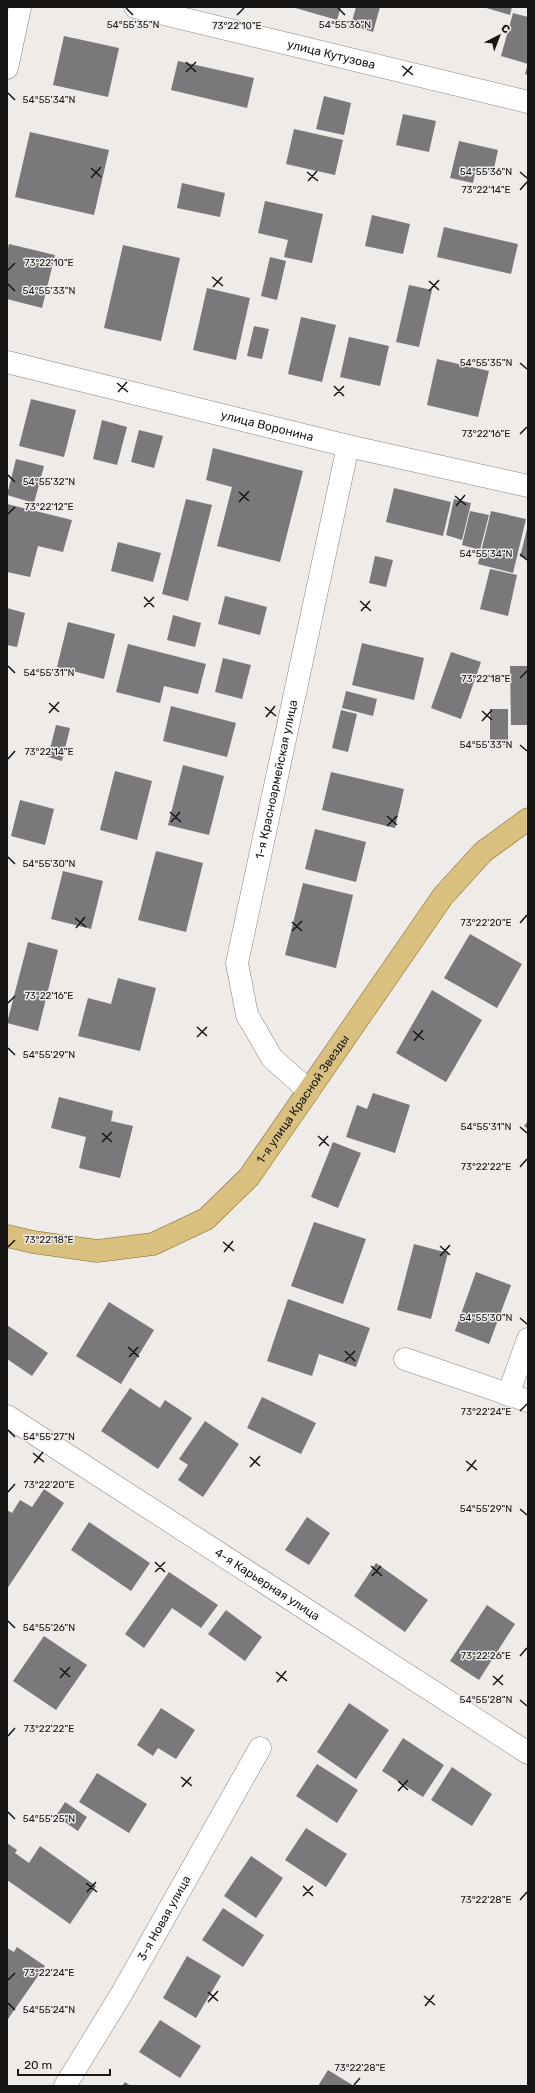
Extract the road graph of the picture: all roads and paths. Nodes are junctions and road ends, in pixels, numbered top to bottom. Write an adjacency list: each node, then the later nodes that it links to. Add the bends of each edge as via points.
1 (20, 7): 3 (street)
2 (135, 7): 4 (street, улица Кутузова)
3 (7, 68)
4 (528, 102)
5 (7, 362): 6 (street, улица Воронина)
6 (348, 446): 7 (street, улица Воронина); 9 (street, 1-я Красноармейская улица, via 237,963 247,1015 272,1058)
7 (528, 486)
8 (528, 819): 9 (main road, 1-я улица Красной Звезды, via 483,852 443,896)
9 (310, 1091): 10 (main road, 1-я улица Красной Звезды, via 249,1177 206,1219 152,1244 97,1251)
10 (7, 1236)
11 (528, 1339): 13 (street)
12 (405, 1359): 13 (street)
13 (518, 1398)
14 (7, 1416): 16 (street, 4-я Карьерная улица)
15 (260, 1748): 17 (street, 3-я Новая улица, via 122,1994)
16 (528, 1753)
17 (65, 2086)

